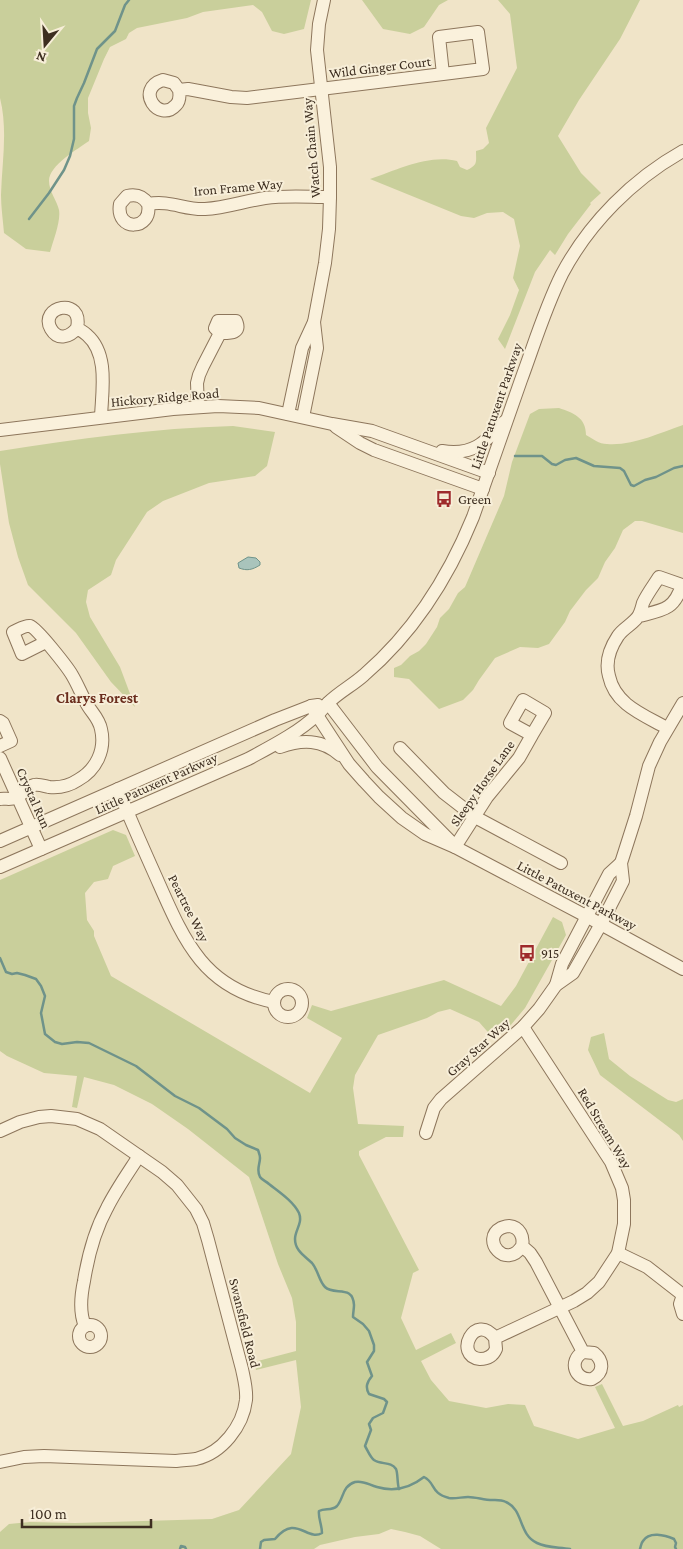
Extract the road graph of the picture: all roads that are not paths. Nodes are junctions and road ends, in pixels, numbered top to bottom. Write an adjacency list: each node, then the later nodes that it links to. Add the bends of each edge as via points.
1 (324, 0): 3 (street, Watch Chain Way, via 317,36)
2 (443, 74): 3 (street, Wild Ginger Court)
3 (321, 89): 4 (street, Wild Ginger Court, via 247,98); 6 (street, Watch Chain Way, via 328,140)
4 (179, 90)
5 (683, 151): 13 (street, Little Patuxent Parkway, via 621,197 570,260 548,305)
6 (330, 196): 7 (street, Iron Frame Way, via 267,198 204,209 158,202); 8 (street, Watch Chain Way, via 325,263)
7 (148, 204)
8 (314, 322): 12 (street, Watch Chain Way, via 302,348); 15 (street, Watch Chain Way, via 317,348)
9 (77, 328): 14 (street, via 88,335 101,360)
10 (220, 334): 11 (street, via 199,375)
11 (198, 407): 12 (street, Hickory Ridge Road, via 259,408); 14 (street, Hickory Ridge Road)
12 (288, 414): 15 (street, Hickory Ridge Road)
13 (508, 416): 18 (street, via 490,438 474,449 453,453); 19 (street, Little Patuxent Parkway)
14 (102, 417): 17 (street, Hickory Ridge Road)
15 (303, 417): 16 (street, Hickory Ridge Road)
16 (332, 424): 18 (street, Hickory Ridge Road, via 372,431); 20 (street, Hickory Ridge Road, via 374,450)
17 (0, 430)
18 (420, 448): 19 (street, Hickory Ridge Road)
19 (488, 472): 20 (street, Little Patuxent Parkway)
20 (483, 488): 23 (street, Little Patuxent Parkway, via 452,563 422,612 365,674)
21 (639, 616): 27 (street, via 618,635 609,654 608,674 615,693 622,701)
22 (46, 642): 35 (street, via 68,668 99,722 102,750 93,768 79,780 61,787 32,786)
23 (328, 703): 25 (street, Little Patuxent Parkway); 41 (street, Little Patuxent Parkway, via 377,767)
24 (683, 703): 27 (street)
25 (314, 710): 32 (street, Little Patuxent Parkway, via 287,737); 33 (street, Little Patuxent Parkway); 34 (street, Little Patuxent Parkway)
26 (0, 721): 29 (street, via 11,741)
27 (667, 728): 44 (street, via 649,766)
28 (532, 735): 38 (street, Sleepy Horse Lane)
29 (0, 746)
30 (400, 748): 38 (street, via 444,793)
31 (0, 758): 35 (street, Crystal Run)
32 (248, 759): 33 (street, via 291,743 310,741 333,749); 37 (street, Little Patuxent Parkway)
33 (350, 764): 41 (street, Little Patuxent Parkway, via 402,818 425,834)
34 (118, 789): 37 (street, Peartree Way); 39 (street, Little Patuxent Parkway)
35 (18, 797): 36 (street); 39 (street, Crystal Run)
36 (0, 798)
37 (128, 812): 42 (street, Little Patuxent Parkway); 50 (street, Peartree Way, via 179,928 197,956 222,981 258,999)
38 (475, 818): 41 (street, Sleepy Horse Lane); 43 (street)
39 (31, 828): 40 (street, Little Patuxent Parkway); 42 (street, Crystal Run)
40 (0, 841)
41 (456, 847): 46 (street, Little Patuxent Parkway)
42 (42, 849): 45 (street, Little Patuxent Parkway)
43 (561, 863)
44 (621, 863): 46 (street, Gray Star Way, via 609,874); 47 (street, Gray Star Way, via 623,881)
45 (0, 867)
46 (586, 916): 47 (street, Little Patuxent Parkway); 49 (street, Gray Star Way, via 562,964)
47 (601, 924): 48 (street, Little Patuxent Parkway); 49 (street, Gray Star Way, via 573,973)
48 (683, 969)
49 (556, 985): 51 (street, Gray Star Way)
50 (274, 1002)
51 (523, 1027): 53 (street, Gray Star Way, via 441,1099 434,1108); 56 (street, Red Stream Way, via 617,1174 625,1210)
52 (0, 1131): 54 (street, Swansfield Road, via 20,1122 66,1116 90,1123)
53 (426, 1133)
54 (139, 1156): 60 (street, via 106,1209 92,1244 81,1305); 63 (street, Swansfield Road, via 177,1185 203,1223 246,1387 240,1421 228,1440 206,1456 195,1459 44,1456)
55 (522, 1246): 58 (street, via 536,1262)
56 (618, 1253): 57 (street, via 647,1267); 58 (street, Red Stream Way, via 599,1282 574,1302)
57 (683, 1295): 59 (street, via 680,1304)
58 (560, 1307): 61 (street, Red Stream Way); 62 (street)
59 (683, 1314)
60 (85, 1326)
61 (495, 1338)
62 (583, 1352)
63 (0, 1462)

